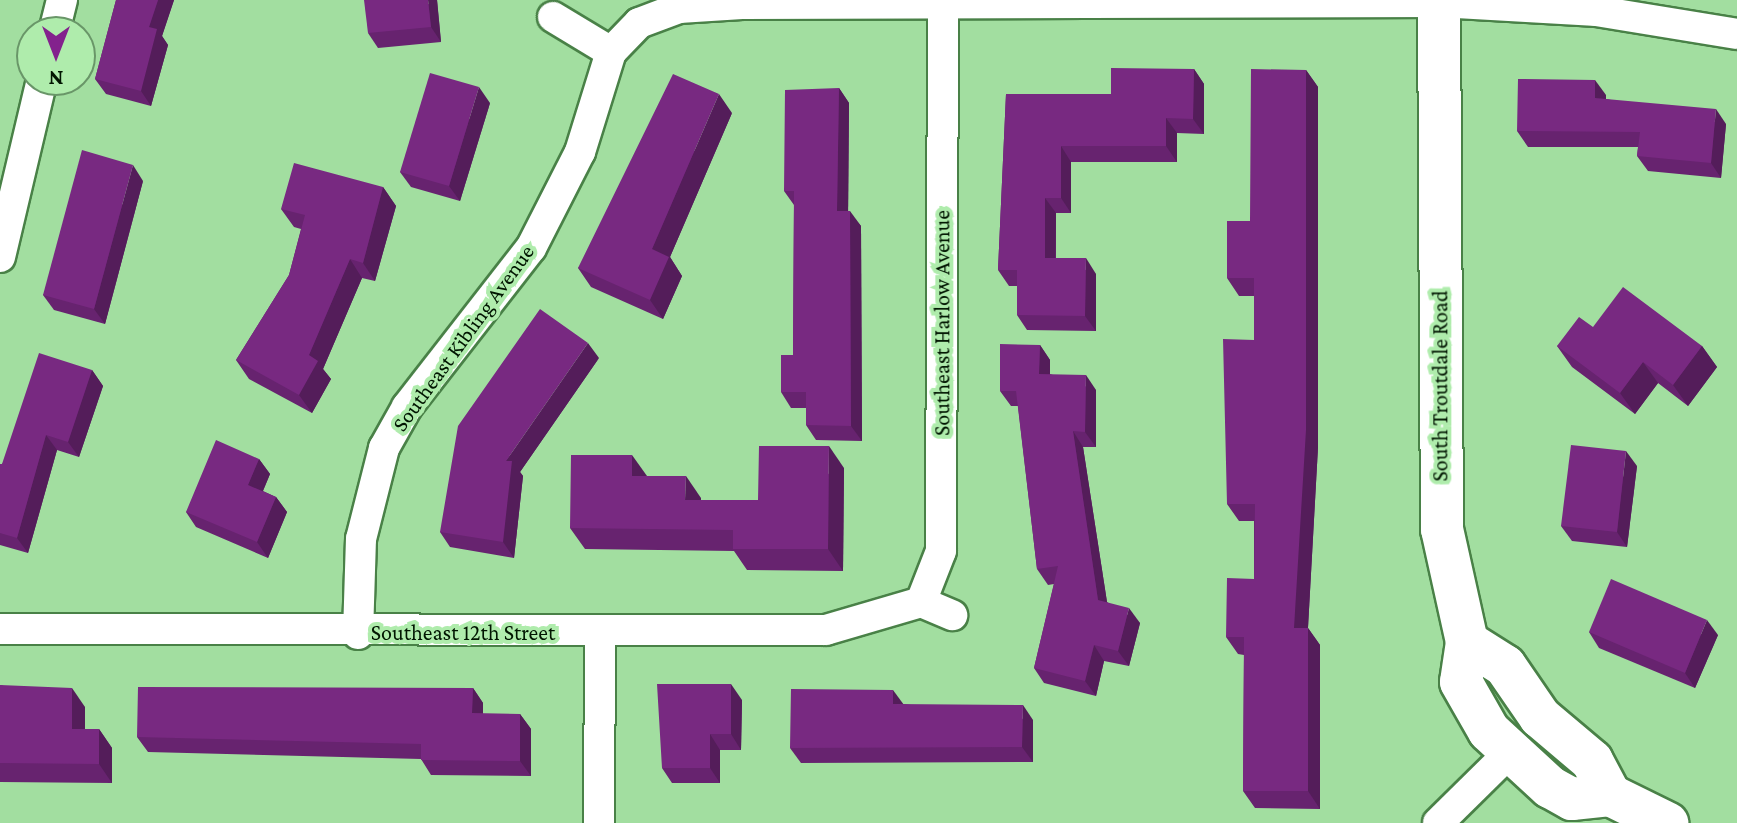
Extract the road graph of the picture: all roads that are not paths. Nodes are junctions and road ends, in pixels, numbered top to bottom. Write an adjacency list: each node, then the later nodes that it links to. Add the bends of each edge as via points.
1 (1439, 1): 2 (street); 4 (street, via 1597,11); 13 (main road, South Troutdale Road, via 1442,529)
2 (943, 6): 5 (street, via 679,8 639,23); 8 (street, Southeast Harlow Avenue, via 941,551)
3 (553, 17): 5 (street)
4 (1737, 34)
5 (611, 52): 12 (street, Southeast Kibling Avenue, via 580,152 531,248 407,407 384,448 361,539)
6 (38, 96): 7 (street)
7 (0, 257)
8 (921, 602): 9 (street); 11 (street, Southeast 12th Street, via 826,630)
9 (952, 615)
10 (0, 629): 12 (street, Southeast 12th Street)
11 (600, 632): 12 (street, Southeast 12th Street); 16 (street)
12 (358, 634)
13 (1467, 642): 14 (main road, South Troutdale Road, via 1461,682); 15 (main road, via 1505,666 1540,717 1592,761)
14 (1509, 753): 15 (main road, South Troutdale Road, via 1572,799); 17 (street)
15 (1610, 795): 18 (main road)
16 (599, 823)
17 (1438, 823)
18 (1667, 823)

